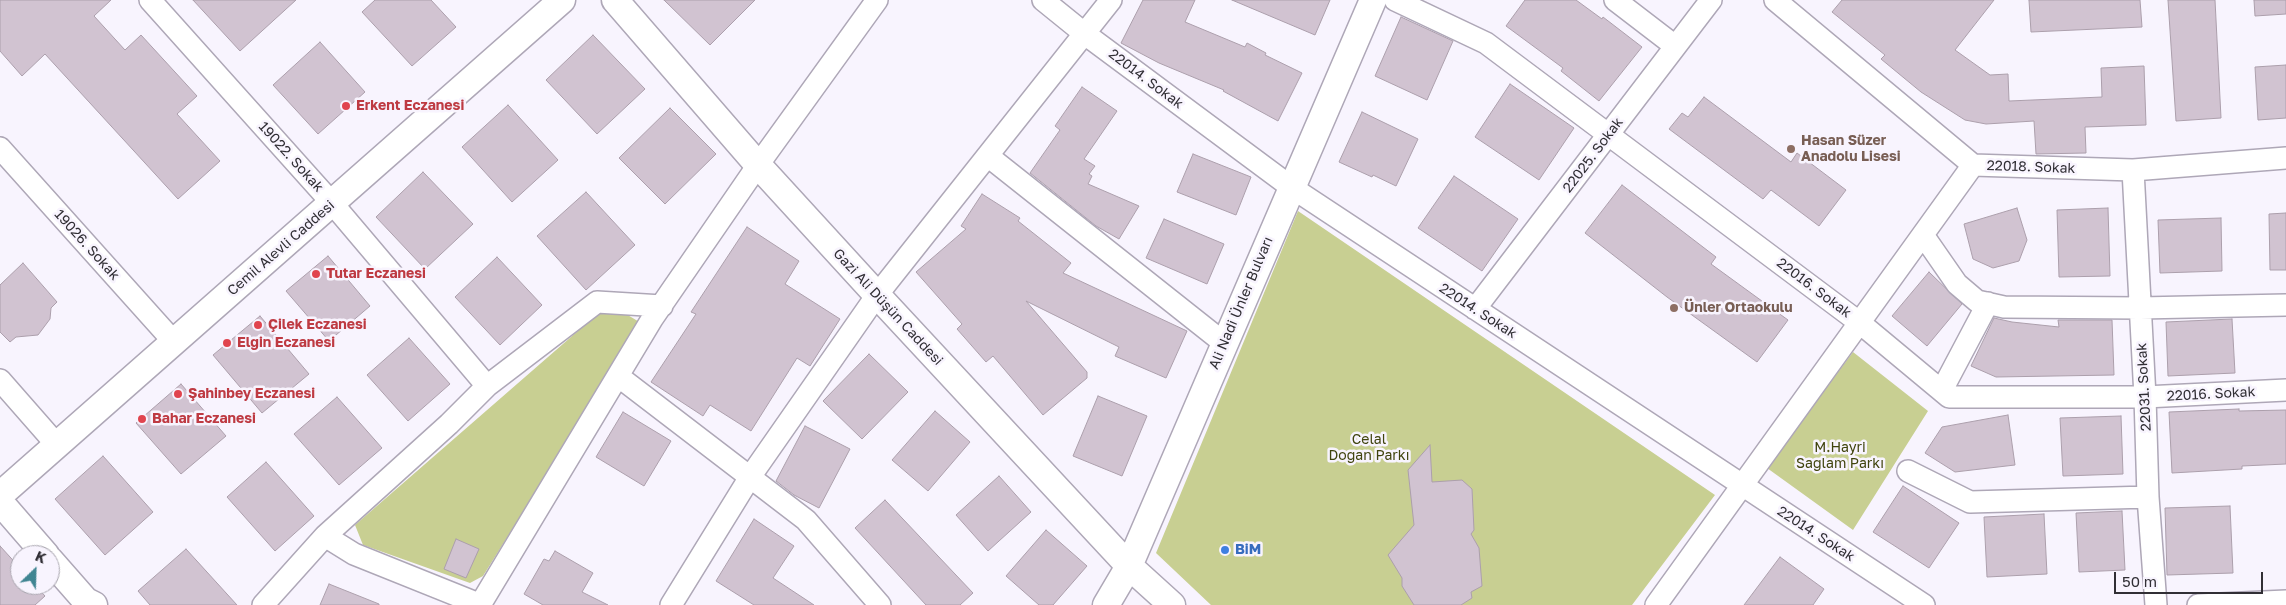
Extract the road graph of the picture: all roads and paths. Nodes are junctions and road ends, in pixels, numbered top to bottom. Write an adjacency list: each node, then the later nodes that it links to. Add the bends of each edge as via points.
1 (562, 0): 22 (street, Cemil Alevli Caddesi)
2 (615, 0): 18 (street, Gazi Ali Düşün Caddesi)
3 (877, 0): 18 (street)
4 (1044, 0): 12 (street, 22014. Sokak)
5 (1111, 0): 12 (street)
6 (1373, 0): 21 (street, Ali Nadi Ünler Bulvarı)
7 (1395, 0): 14 (street, 22016. Sokak, via 1486,42)
8 (1616, 0): 13 (street)
9 (1711, 0): 13 (street, 22025. Sokak)
10 (1775, 0): 19 (street, 22018. Sokak)
11 (152, 1): 22 (street, 19022. Sokak)
12 (1085, 34): 16 (street); 21 (street, 22014. Sokak)
13 (1675, 46): 14 (street, 22025. Sokak)
14 (1610, 133): 29 (street, 22025. Sokak); 30 (street, 22016. Sokak)
15 (0, 148): 31 (street, 19026. Sokak)
16 (988, 156): 24 (street); 32 (street)
17 (2286, 158): 20 (street, 22018. Sokak)
18 (758, 165): 24 (street, Gazi Ali Düşün Caddesi); 27 (street)
19 (1973, 165): 20 (street, 22018. Sokak); 23 (street)
20 (2133, 170): 28 (street, 22031. Sokak)
21 (1291, 187): 29 (street, 22014. Sokak); 32 (street, Ali Nadi Ünler Bulvarı)
22 (332, 202): 31 (street, Cemil Alevli Caddesi); 35 (street, 19022. Sokak)
23 (1923, 235): 25 (street, via 1957,284 1976,301); 30 (street)
24 (877, 295): 41 (street); 48 (street, Gazi Ali Düşün Caddesi)
25 (1988, 304): 28 (street, via 2004,307); 36 (street)
26 (2286, 305): 28 (street)
27 (662, 306): 33 (street); 35 (street, via 597,302)
28 (2140, 308): 38 (street, 22031. Sokak)
29 (1476, 309): 42 (street, 22014. Sokak)
30 (1860, 323): 36 (street, 22016. Sokak); 42 (street)
31 (174, 342): 39 (street, Cemil Alevli Caddesi)
32 (1224, 342): 48 (street, Ali Nadi Ünler Bulvarı)
33 (618, 376): 41 (street); 54 (street)
34 (0, 380): 39 (street)
35 (487, 386): 46 (street)
36 (1942, 390): 38 (street, 22016. Sokak, via 1949,397)
37 (2286, 390): 38 (street, 22016. Sokak)
38 (2145, 397): 44 (street, 22031. Sokak)
39 (57, 445): 43 (street, Cemil Alevli Caddesi)
40 (1908, 471): 44 (street, via 1970,502)
41 (750, 478): 51 (street, via 806,520); 55 (street)
42 (1743, 486): 58 (street); 59 (street, 22014. Sokak)
43 (0, 495)
44 (2148, 497): 60 (street, 22031. Sokak)
45 (0, 502): 47 (street)
46 (325, 536): 53 (street); 54 (street, via 354,554)
47 (37, 545)
48 (1129, 566): 56 (street, Ali Nadi Ünler Bulvarı); 57 (street, Gazi Ali Düşün Caddesi)
49 (60, 571): 52 (street, via 86,601)
50 (2286, 601): 61 (street)
51 (877, 604)
52 (94, 605)
53 (263, 605)
54 (480, 605)
55 (671, 605)
56 (1106, 605)
57 (1172, 605)
58 (1656, 605)
59 (1924, 605)
60 (2156, 605)
61 (2198, 605)

